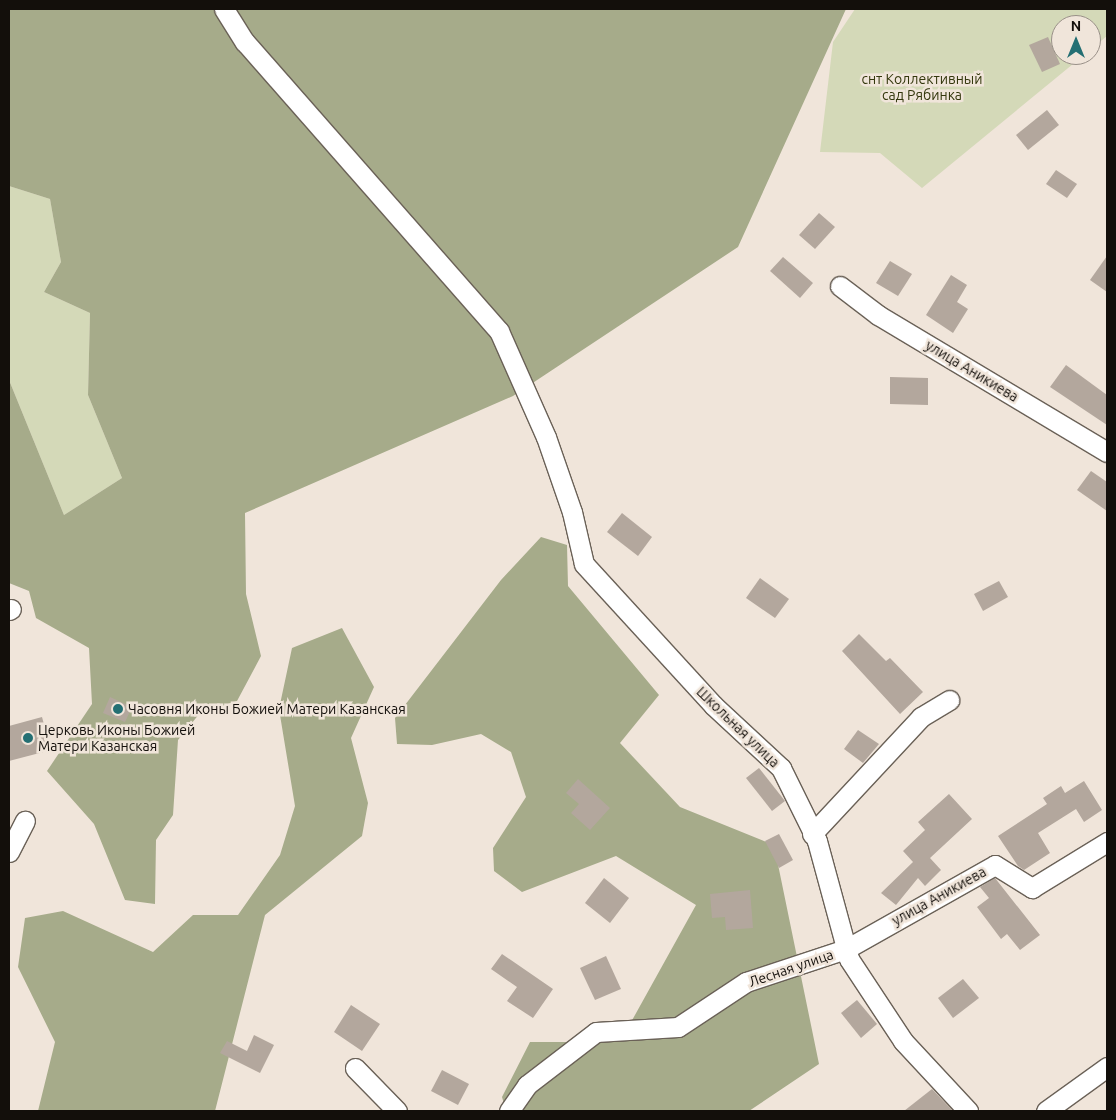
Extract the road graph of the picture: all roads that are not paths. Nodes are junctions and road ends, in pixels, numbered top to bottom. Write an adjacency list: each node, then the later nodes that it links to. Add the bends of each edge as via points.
1 (224, 9): 6 (street, Школьная улица, via 245,42 499,331 546,437 572,512 584,564 713,705 781,768)
2 (840, 286): 3 (street, улица Аникиева, via 878,315)
3 (1107, 452)
4 (949, 700): 6 (street, via 921,717)
5 (25, 821): 8 (street)
6 (812, 834): 9 (street, Школьная улица, via 818,841)
7 (1107, 842): 9 (street, улица Аникиева, via 1032,888 995,865)
8 (9, 852)
9 (846, 949): 13 (street, Лесная улица, via 746,982 678,1027 596,1032 527,1085); 14 (street, Школьная улица, via 849,959 903,1041)
10 (1107, 1067): 15 (street)
11 (355, 1068): 12 (street)
12 (397, 1111)
13 (510, 1111)
14 (968, 1111)
15 (1046, 1111)

